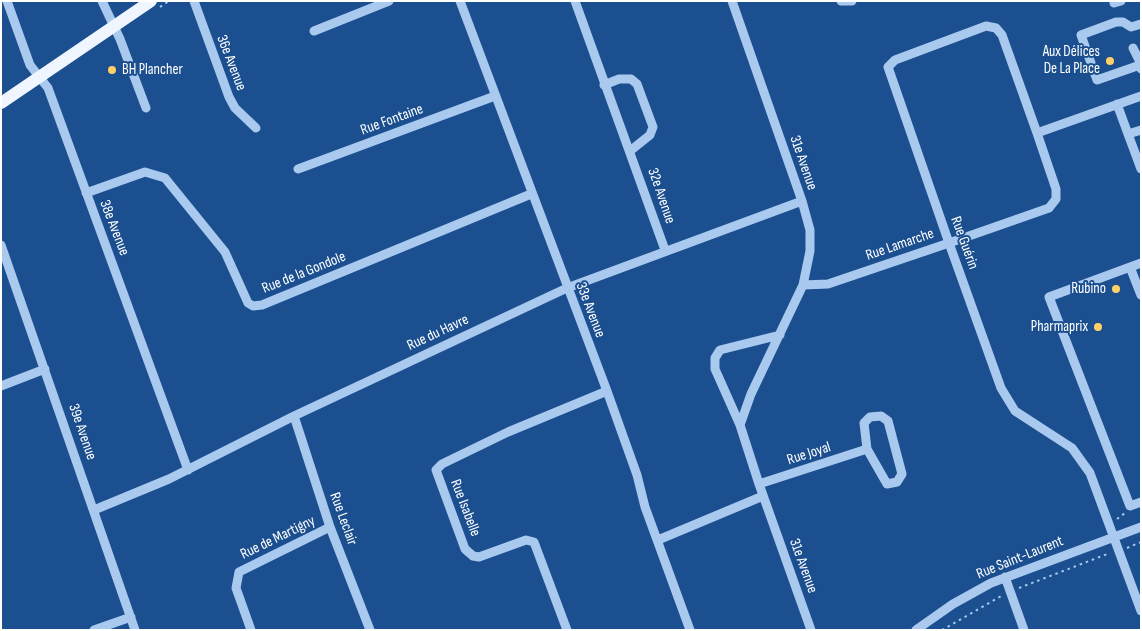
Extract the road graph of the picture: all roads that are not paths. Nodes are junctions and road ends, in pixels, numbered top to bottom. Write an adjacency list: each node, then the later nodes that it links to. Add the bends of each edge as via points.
1 (7, 1): 18 (street, 38e Avenue, via 30,65)
2 (102, 1): 14 (street)
3 (152, 1): 14 (main road)
4 (194, 1): 25 (street, 36e Avenue, via 229,97 235,108)
5 (389, 1): 15 (street)
6 (460, 1): 20 (street, 33e Avenue)
7 (575, 1): 19 (street, 32e Avenue)
8 (732, 1): 34 (street, 31e Avenue)
9 (840, 1): 10 (street)
10 (852, 1)
11 (1114, 1): 12 (street, via 1114,4)
12 (1121, 1)
13 (1141, 24): 17 (street, via 1131,27 1116,22 1081,35 1098,80)
14 (114, 27): 18 (main road); 24 (street)
15 (314, 31)
16 (1133, 48): 17 (street)
17 (1140, 66)
18 (39, 77): 22 (main road); 32 (street, 38e Avenue, via 48,88)
19 (604, 85): 29 (street, 32e Avenue); 29 (street, via 619,79 631,79 637,84 653,127 650,135)
20 (495, 96): 30 (street, Rue Fontaine); 33 (street, 33e Avenue)
21 (1141, 96): 23 (street)
22 (1, 103)
23 (1117, 104): 27 (street); 28 (street)
24 (146, 108)
25 (256, 128)
26 (1141, 130): 28 (street)
27 (1037, 132): 35 (street, Rue Lamarche, via 1056,189 1056,200 1049,208); 35 (street, Rue Guérin, via 1002,35 996,28 986,26 895,60 888,67)
28 (1128, 134): 31 (street)
29 (630, 151): 37 (street, 32e Avenue)
30 (298, 169)
31 (1141, 169)
32 (86, 193): 33 (street, Rue de la Gondole, via 145,172 165,178 225,252 248,303 253,306 271,302); 52 (street, 38e Avenue)
33 (531, 194): 43 (street, 33e Avenue)
34 (802, 201): 37 (street, Rue du Havre); 41 (street, 31e Avenue, via 810,237)
35 (949, 243): 41 (street, Rue Lamarche, via 828,284); 59 (street, Rue Guérin, via 1002,388 1015,411 1072,448 1081,460 1090,473)
36 (1, 245): 40 (street, 39e Avenue)
37 (665, 250): 43 (street, Rue du Havre)
38 (1141, 262): 39 (street)
39 (1130, 267): 42 (street); 55 (street, via 1049,297 1130,506)
40 (6, 273): 46 (street, 39e Avenue)
41 (803, 285): 45 (street, 31e Avenue)
42 (1139, 286): 44 (street)
43 (567, 288): 48 (street, 33e Avenue); 49 (street, Rue du Havre)
44 (1141, 295)
45 (780, 335): 50 (street, 31e Avenue, via 751,394); 50 (street, 31e Avenue, via 720,350 715,358 715,369)
46 (45, 369): 47 (street); 56 (street, 39e Avenue)
47 (1, 386)
48 (607, 391): 60 (street, 33e Avenue); 68 (street, Rue Isabelle, via 508,432 442,464 436,470 466,549 473,556 526,540 534,542)
49 (294, 416): 52 (street, Rue du Havre); 57 (street, Rue Leclair)
50 (740, 425): 53 (street, 31e Avenue)
51 (867, 449): 51 (street, via 887,484 897,482 902,474 900,460 888,421 881,416 870,417 864,423); 53 (street, Rue Joyal)
52 (188, 470): 56 (street, Rue du Havre)
53 (759, 484): 54 (street, 31e Avenue)
54 (763, 496): 60 (street); 70 (street, 31e Avenue)
55 (1141, 502)
56 (94, 510): 63 (street, 39e Avenue)
57 (330, 527): 66 (street, Rue de Martigny, via 239,572 236,588); 67 (street, Rue Leclair)
58 (1141, 527): 59 (street, Rue Saint-Laurent)
59 (1113, 537): 61 (street, Rue Saint-Laurent); 62 (street, Rue Guérin)
60 (658, 540): 69 (street, 33e Avenue)
61 (1005, 578): 71 (street, Rue Saint-Laurent, via 959,600); 72 (street)
62 (1141, 611)
63 (131, 617): 64 (street); 65 (street, 39e Avenue)
64 (94, 630)
65 (135, 630)
66 (251, 630)
67 (370, 630)
68 (567, 630)
69 (690, 630)
70 (811, 630)
71 (916, 630)
72 (1024, 630)

